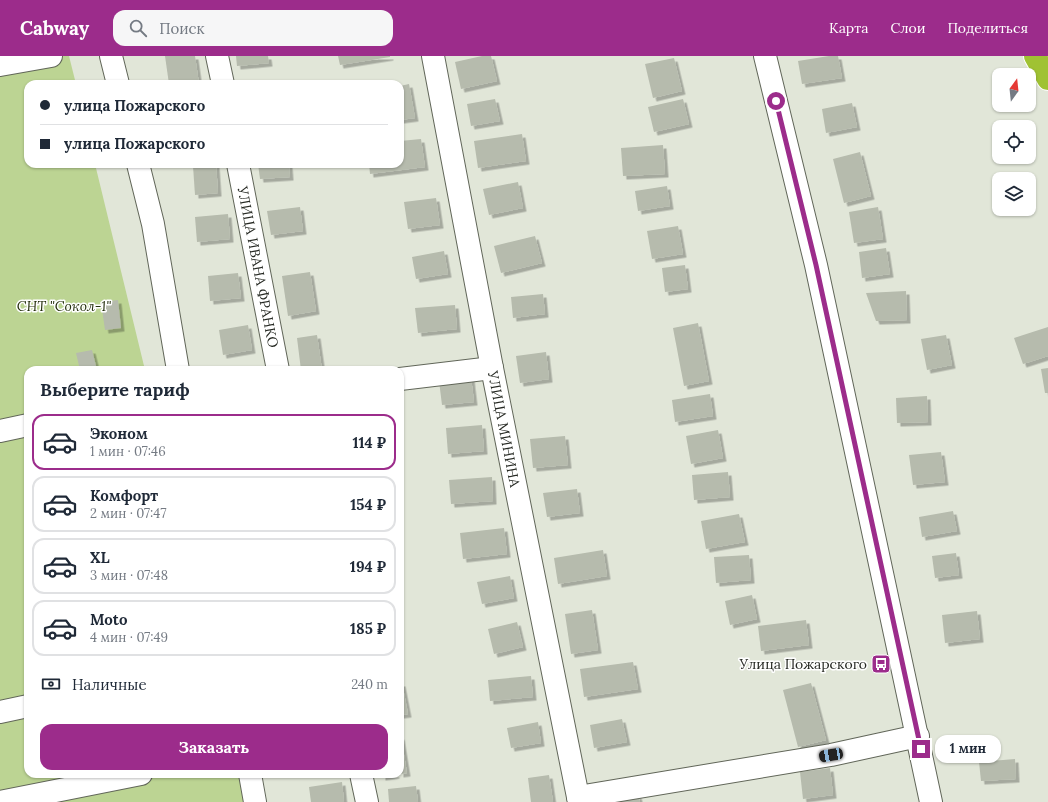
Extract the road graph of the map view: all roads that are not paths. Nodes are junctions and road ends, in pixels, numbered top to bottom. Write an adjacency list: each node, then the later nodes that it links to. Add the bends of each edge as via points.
1 (51, 56): 7 (street)
2 (111, 56): 9 (street)
3 (217, 56): 10 (street)
4 (433, 56): 15 (street, УЛИЦА МИНИНА)
5 (765, 56): 21 (street, via 816,265)
6 (1035, 56): 8 (highway)
7 (0, 65)
8 (1048, 79)
9 (117, 80)
10 (222, 80)
11 (139, 168): 13 (street, via 153,224)
12 (239, 168): 14 (street, УЛИЦА ИВАНА ФРАНКО)
13 (177, 366)
14 (277, 366)
15 (492, 368): 16 (street); 25 (street, УЛИЦА МИНИНА)
16 (404, 379)
17 (24, 426): 18 (street)
18 (0, 431)
19 (24, 707): 20 (street)
20 (0, 712)
21 (918, 736): 25 (street, via 831,755); 29 (street)
22 (121, 778): 26 (street)
23 (251, 778): 27 (street)
24 (362, 778): 28 (street)
25 (578, 799)
26 (0, 802)
27 (255, 802)
28 (367, 802)
29 (931, 802)

